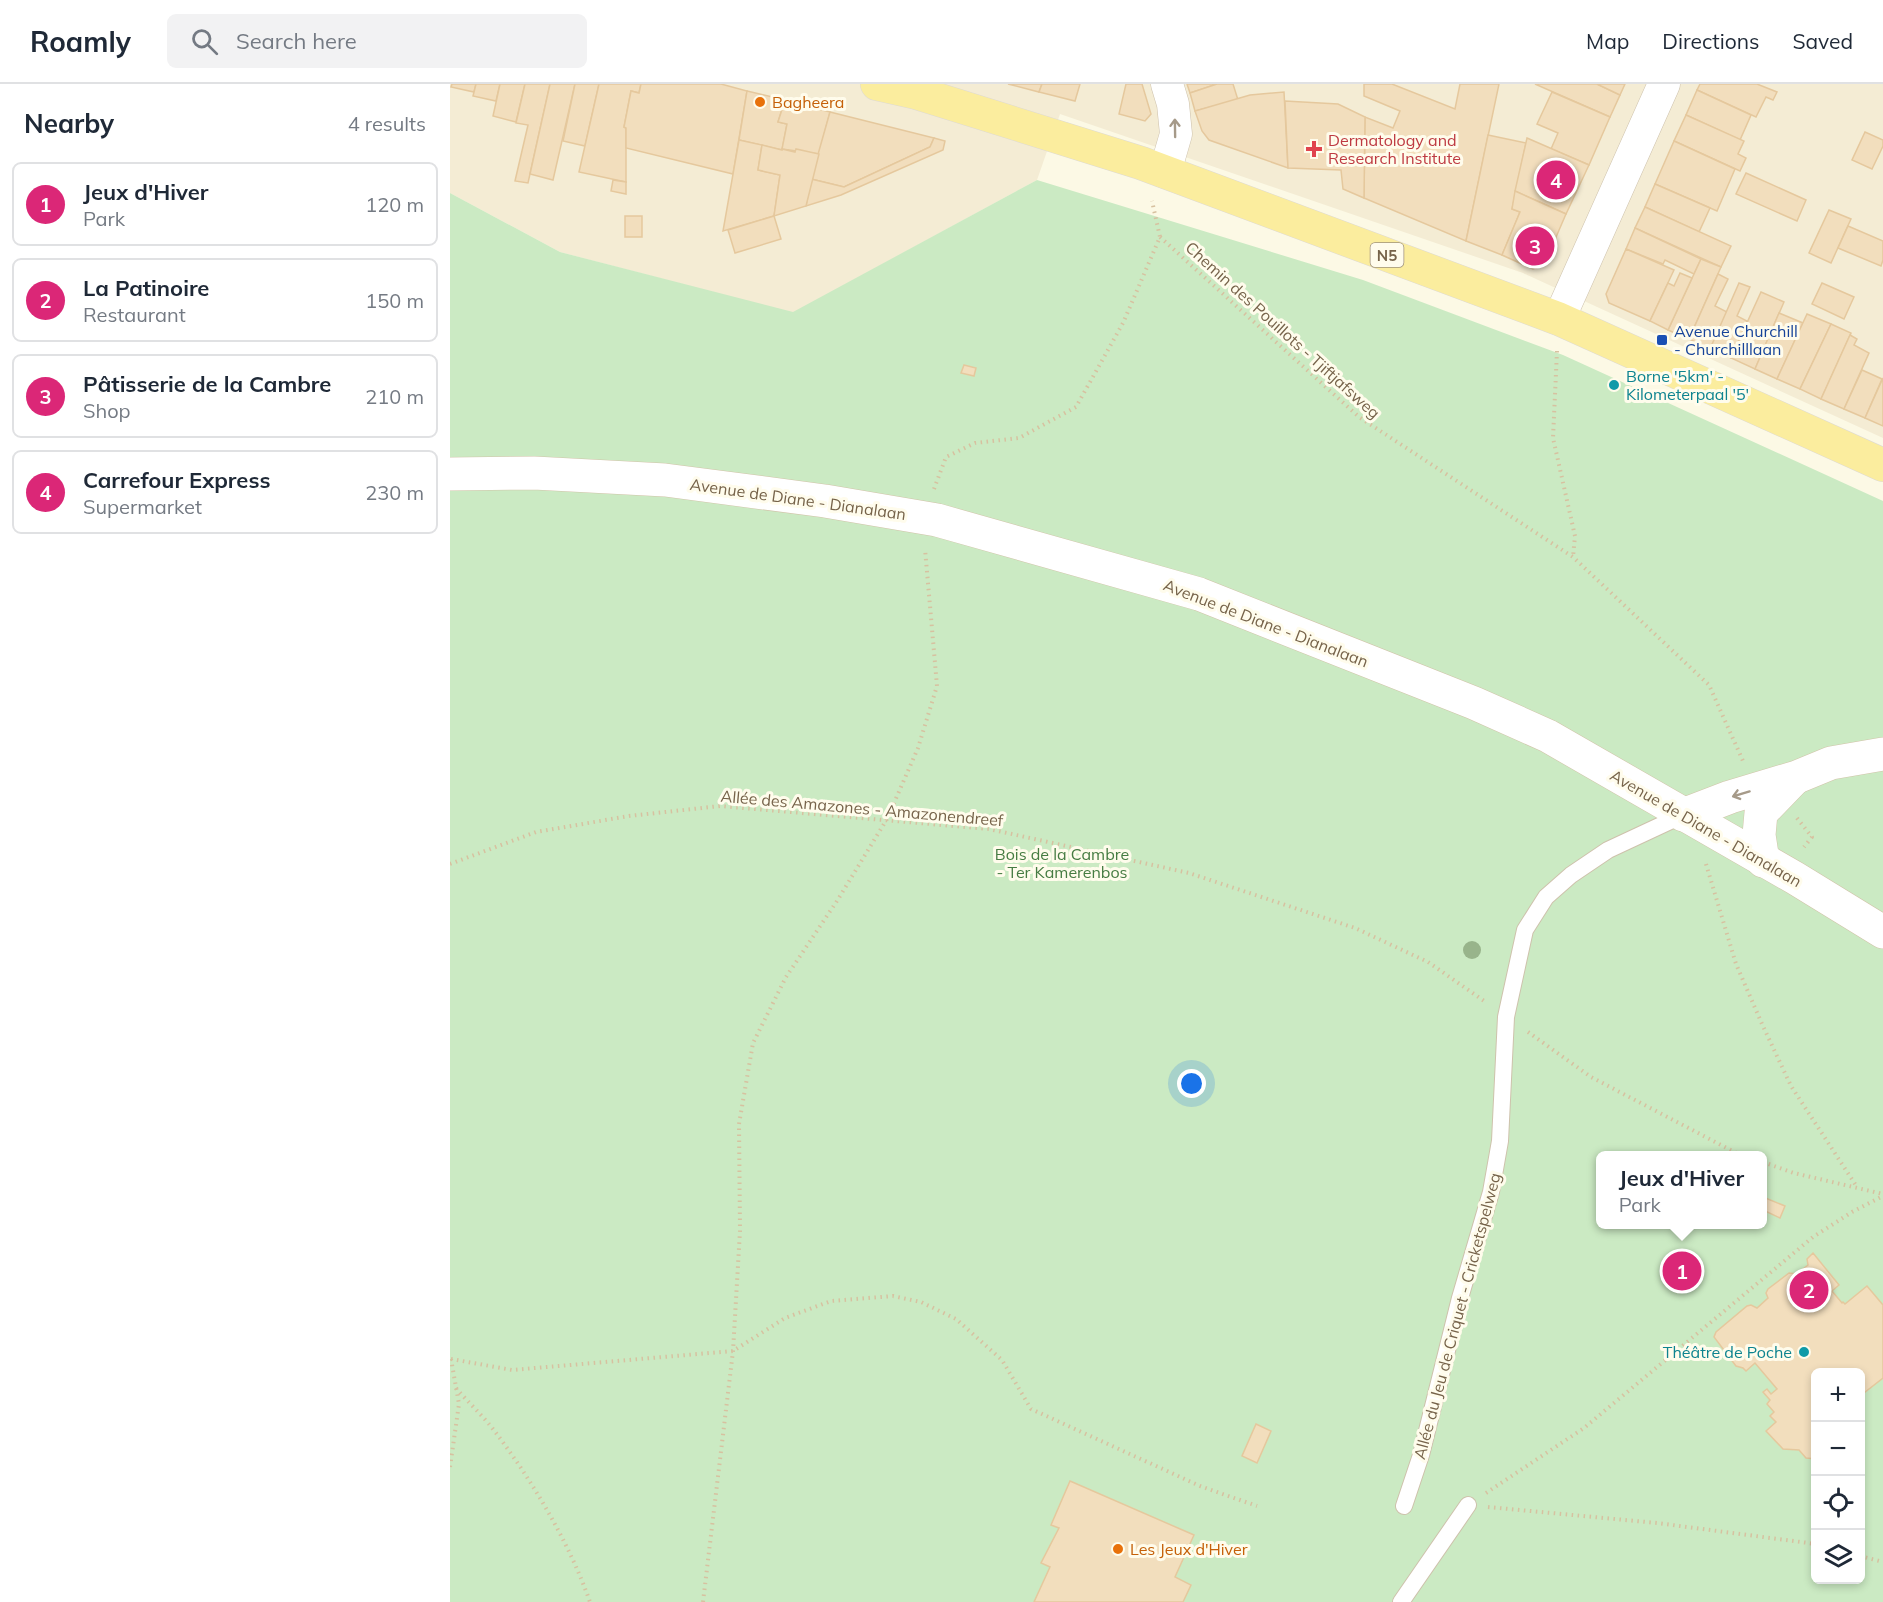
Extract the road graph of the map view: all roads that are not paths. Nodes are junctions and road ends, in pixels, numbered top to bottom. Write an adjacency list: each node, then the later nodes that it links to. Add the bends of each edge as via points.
1 (877, 84): 4 (main road, N5, via 917,93)
2 (1167, 84): 4 (street, one-way to 2, via 1176,134)
3 (1664, 84): 5 (street)
4 (1165, 172): 5 (main road, N5)
5 (1559, 319): 6 (main road, N5)
6 (1883, 465)
7 (450, 474): 10 (street, Avenue de Diane - Dianalaan, via 534,473 665,480 937,520 1198,594 1474,703 1548,736)
8 (1883, 754): 9 (street, via 1831,763)
9 (1786, 788): 10 (street, one-way to 10, via 1730,797); 11 (street, via 1761,813 1759,835)
10 (1683, 815): 11 (street, Avenue de Diane - Dianalaan); 14 (lane, Allée du Jeu de Criquet - Cricketspelweg, via 1608,850 1571,874 1546,897 1525,930 1506,1017 1500,1141 1491,1192)
11 (1775, 867): 12 (street, Avenue de Diane - Dianalaan)
12 (1883, 932)
13 (1468, 1505): 15 (lane)
14 (1404, 1506)
15 (1401, 1602)

